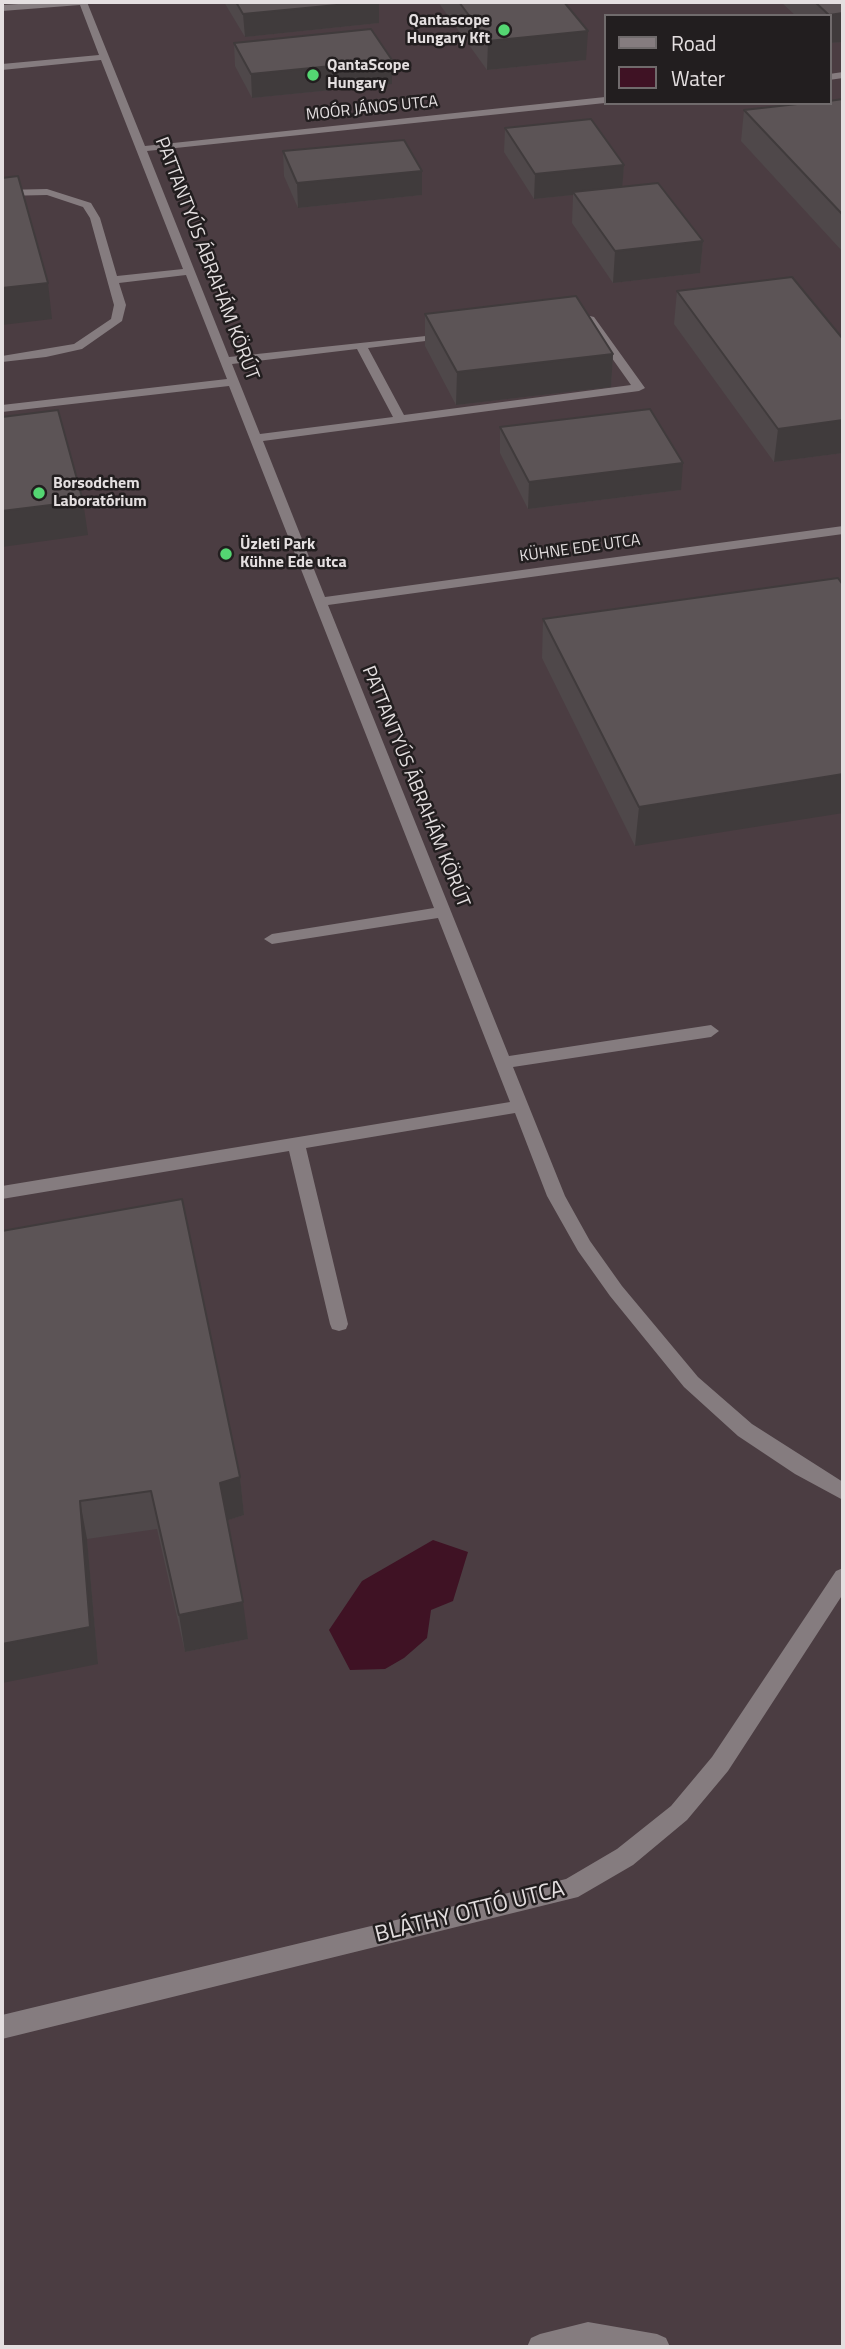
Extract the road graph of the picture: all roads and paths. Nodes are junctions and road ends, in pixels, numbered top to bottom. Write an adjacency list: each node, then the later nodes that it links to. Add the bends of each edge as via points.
1 (83, 2): 2 (street); 3 (street, PATTANTYÚS ÁBRAHÁM KÖRÚT)
2 (2, 8)
3 (105, 57): 4 (street); 6 (street, PATTANTYÚS ÁBRAHÁM KÖRÚT)
4 (2, 67)
5 (604, 100): 6 (street, MOÓR JÁNOS UTCA)
6 (142, 149): 8 (street, PATTANTYÚS ÁBRAHÁM KÖRÚT)
7 (2, 193): 9 (street, via 47,192 87,205)
8 (190, 271): 9 (street); 14 (street, PATTANTYÚS ÁBRAHÁM KÖRÚT)
9 (114, 280): 13 (street, via 120,305 116,321 98,336 78,347)
10 (563, 322): 17 (street, via 590,319 639,388)
11 (469, 332): 12 (street)
12 (361, 345): 14 (street); 17 (street)
13 (2, 359)
14 (225, 361): 15 (street, PATTANTYÚS ÁBRAHÁM KÖRÚT)
15 (233, 382): 16 (street); 18 (street, PATTANTYÚS ÁBRAHÁM KÖRÚT)
16 (2, 410)
17 (400, 419): 18 (street)
18 (256, 438): 20 (street, PATTANTYÚS ÁBRAHÁM KÖRÚT)
19 (843, 530): 20 (street, KÜHNE EDE UTCA)
20 (321, 602): 21 (street, PATTANTYÚS ÁBRAHÁM KÖRÚT)
21 (443, 912): 22 (street); 24 (street, PATTANTYÚS ÁBRAHÁM KÖRÚT)
22 (272, 939)
23 (711, 1031): 24 (street)
24 (502, 1063): 25 (street, PATTANTYÚS ÁBRAHÁM KÖRÚT)
25 (520, 1106): 26 (street); 29 (street, PATTANTYÚS ÁBRAHÁM KÖRÚT, via 556,1196 584,1246 652,1338 691,1382 745,1430)
26 (296, 1142): 27 (street); 28 (street)
27 (2, 1193)
28 (339, 1324)
29 (843, 1492)
30 (843, 1577): 31 (street, BLÁTHY OTTÓ UTCA, via 720,1764 679,1813 625,1857 570,1889)
31 (2, 2027)
32 (540, 2347): 33 (street, via 587,2335)
33 (657, 2347)

